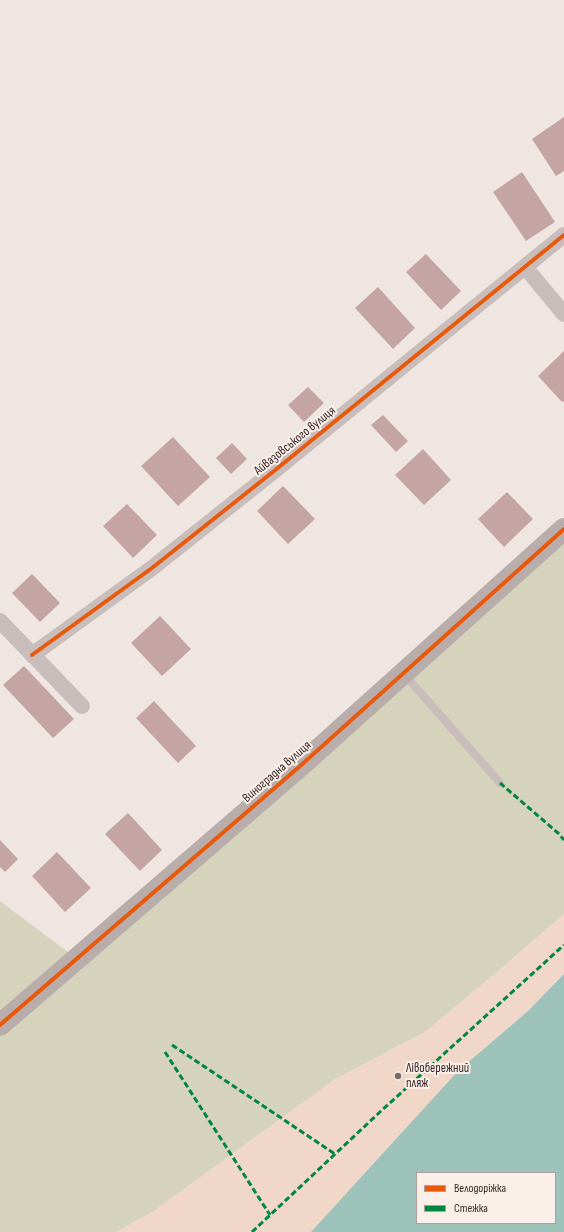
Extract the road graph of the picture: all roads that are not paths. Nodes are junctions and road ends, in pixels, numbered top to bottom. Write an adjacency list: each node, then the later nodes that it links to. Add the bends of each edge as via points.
1 (564, 235): 2 (street, Айвазовського вулиця)
2 (525, 267): 3 (street); 6 (street, Айвазовського вулиця, via 152,568)
3 (564, 314)
4 (564, 529): 7 (street, Виноградна вулиця)
5 (0, 622): 6 (street)
6 (32, 655): 8 (street)
7 (404, 673): 9 (lane); 10 (street, Виноградна вулиця)
8 (82, 706)
9 (500, 783)
10 (0, 1025)

